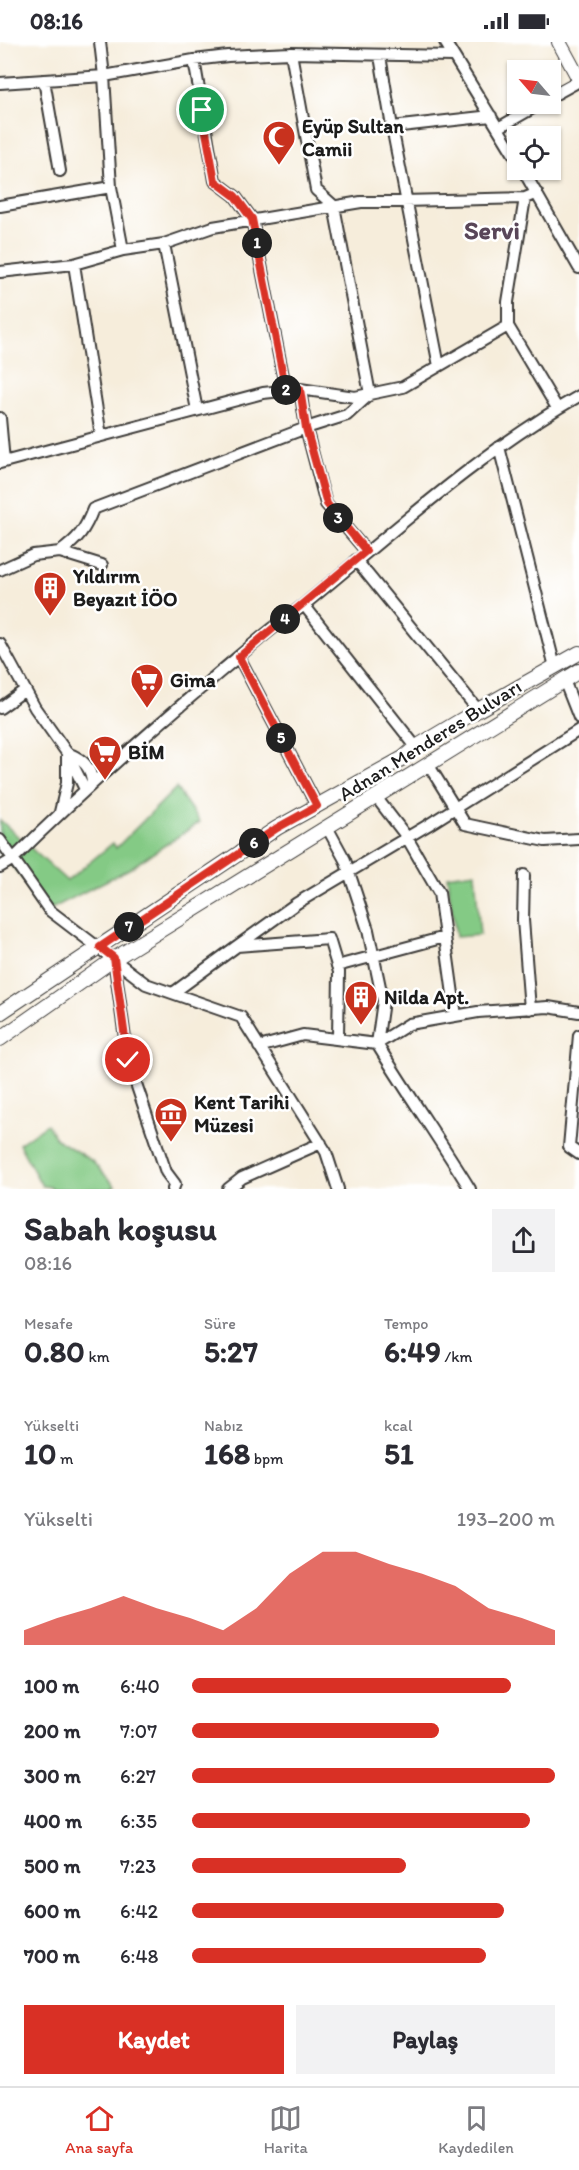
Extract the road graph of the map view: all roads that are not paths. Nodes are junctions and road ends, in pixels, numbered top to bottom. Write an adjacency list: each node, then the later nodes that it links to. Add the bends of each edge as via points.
1 (100, 42): 8 (street)
2 (446, 42): 6 (street)
3 (559, 42): 10 (main road)
4 (291, 53): 5 (street); 7 (street); 25 (street, via 316,190)
5 (380, 56): 6 (street); 15 (street)
6 (453, 56): 14 (street)
7 (194, 60): 8 (street); 26 (street, via 215,181 235,196)
8 (104, 76): 9 (street); 20 (street)
9 (44, 80): 11 (street); 18 (street)
10 (579, 80): 12 (street)
11 (0, 83)
12 (561, 91)
13 (522, 114): 16 (street)
14 (491, 116): 15 (street); 16 (street)
15 (392, 127): 23 (street)
16 (498, 128): 17 (street)
17 (507, 143)
18 (60, 171)
19 (529, 180): 21 (street)
20 (111, 187): 24 (street); 28 (street)
21 (537, 193): 22 (street); 30 (street)
22 (525, 198): 23 (street); 32 (street, via 508,302)
23 (406, 199): 25 (street); 33 (street)
24 (0, 206)
25 (334, 206): 26 (street); 36 (street)
26 (252, 219): 27 (street); 35 (street)
27 (164, 244): 28 (street); 39 (street)
28 (123, 250): 29 (street)
29 (74, 264): 31 (street); 42 (street)
30 (579, 268)
31 (0, 273)
32 (508, 326): 33 (street); 38 (street)
33 (439, 366): 36 (street, via 403,387)
34 (300, 389): 35 (street); 36 (street, via 355,398); 41 (street)
35 (286, 391): 39 (street)
36 (370, 394): 41 (street, via 348,415)
37 (579, 396): 38 (street)
38 (557, 408): 43 (street)
39 (197, 410): 42 (street)
40 (0, 418): 44 (street)
41 (306, 428): 45 (street, via 327,504); 46 (street, via 93,509 77,540)
42 (102, 436): 44 (street)
43 (499, 447): 45 (street); 54 (street)
44 (2, 462)
45 (366, 551): 47 (street)
46 (60, 552): 48 (street); 49 (street, via 33,555)
47 (356, 560): 50 (street); 59 (street)
48 (102, 565)
49 (0, 570)
50 (304, 604): 53 (street); 62 (street)
51 (0, 644): 57 (street)
52 (579, 653): 54 (main road, Adnan Menderes Bulvarı)
53 (239, 657): 65 (street); 67 (street)
54 (555, 667): 59 (main road, Adnan Menderes Bulvarı)
55 (579, 671): 56 (main road, Adnan Menderes Bulvarı)
56 (564, 680): 60 (street); 64 (main road, Adnan Menderes Bulvarı)
57 (25, 690): 58 (street); 63 (street)
58 (0, 708)
59 (478, 710): 62 (main road, Adnan Menderes Bulvarı)
60 (579, 718)
61 (579, 730): 68 (street)
62 (416, 747): 67 (main road, Adnan Menderes Bulvarı)
63 (67, 753): 65 (street); 69 (street, via 66,794)
64 (428, 764): 66 (main road, Adnan Menderes Bulvarı); 68 (street)
65 (88, 786): 69 (street)
66 (376, 797): 70 (main road, Adnan Menderes Bulvarı); 71 (street)
67 (317, 806): 80 (main road, Adnan Menderes Bulvarı, via 277,828)
68 (455, 808): 71 (street); 72 (street, via 465,824 545,841)
69 (60, 813): 74 (street)
70 (327, 827): 76 (street); 82 (main road, Adnan Menderes Bulvarı)
71 (406, 836): 76 (street); 78 (street, via 439,893)
72 (579, 839)
73 (0, 840): 74 (street)
74 (12, 860): 75 (street); 80 (street, via 50,910)
75 (0, 867)
76 (349, 871): 79 (street); 81 (street)
77 (524, 875): 85 (street, via 523,920)
78 (445, 937): 81 (street); 88 (street)
79 (237, 946): 83 (street, via 329,939); 84 (street)
80 (100, 947): 82 (street); 87 (main road, Adnan Menderes Bulvarı)
81 (373, 955): 83 (street); 92 (street, via 383,1001)
82 (114, 958): 84 (street, via 146,984); 91 (main road, Adnan Menderes Bulvarı); 96 (street, via 128,1060 166,1172)
83 (337, 966): 90 (street)
84 (173, 993): 93 (street, via 241,1017)
85 (530, 1009): 86 (street, via 548,1007); 88 (street)
86 (579, 1012)
87 (0, 1013)
88 (456, 1016): 92 (street, via 409,1024)
89 (579, 1035): 95 (street, via 569,1147)
90 (338, 1038): 92 (street); 93 (street, via 303,1035)
91 (0, 1039)
92 (377, 1044): 99 (street)
93 (259, 1047): 94 (street)
94 (321, 1143): 97 (street, via 242,1178); 98 (street)
95 (579, 1154)
96 (177, 1187)
97 (228, 1189)
98 (338, 1189)
99 (470, 1189)

